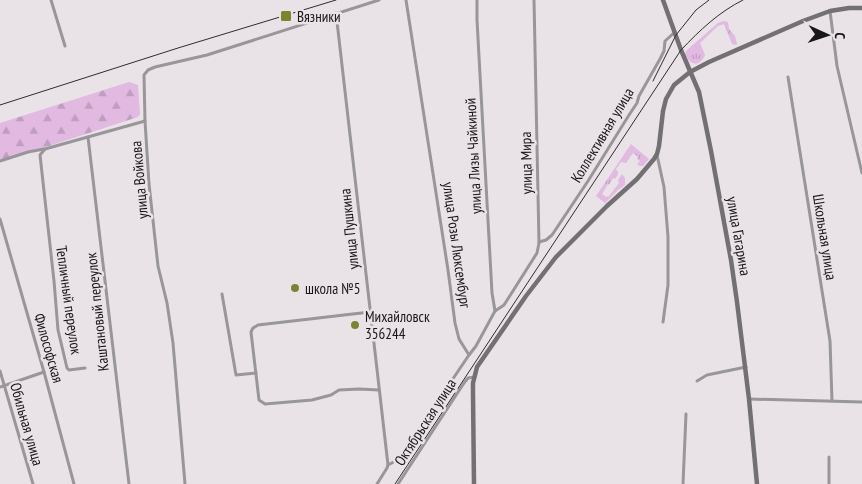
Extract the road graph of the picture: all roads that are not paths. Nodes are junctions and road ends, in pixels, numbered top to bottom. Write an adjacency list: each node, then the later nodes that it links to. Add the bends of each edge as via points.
1 (51, 0): 11 (street)
2 (378, 0): 9 (street)
3 (406, 0): 26 (street, улица Розы Люксембург, via 455,323 459,339)
4 (477, 0): 24 (street, улица Лизы Чайкиной)
5 (534, 0): 21 (street, улица Мира)
6 (664, 0): 10 (main road, улица Гагарина)
7 (862, 8): 8 (main road)
8 (830, 11): 12 (main road, via 780,30); 19 (street, via 838,66)
9 (336, 13): 14 (street, улица Войкова, via 283,32 148,70 144,75); 23 (street, улица Пушкина)
10 (675, 32): 12 (main road, улица Гагарина); 21 (street, Коллективная улица, via 665,41 664,51 637,103 588,182 552,235)
11 (65, 46)
12 (690, 72): 17 (main road, via 674,85 666,98); 27 (main road, улица Гагарина, via 699,92 726,232)
13 (788, 77): 37 (street, Школьная улица, via 830,340)
14 (145, 121): 15 (street); 45 (street, улица Войкова, via 158,266 173,343)
15 (88, 138): 16 (street); 44 (street, Каштановый переулок)
16 (45, 149): 18 (street); 28 (street, Тепличный переулок, via 40,155 58,330 67,368)
17 (657, 154): 25 (street, via 664,187 668,237 668,286); 32 (main road, via 637,179 556,257 477,367)
18 (0, 161)
19 (862, 173)
20 (0, 219): 30 (street, Философская)
21 (538, 243): 24 (street, улица Мира, via 537,253 504,305)
22 (222, 294): 31 (street, via 236,375)
23 (370, 312): 31 (street, via 256,326 252,332); 35 (street, улица Пушкина)
24 (495, 312): 26 (street, улица Мира)
25 (663, 322)
26 (469, 355): 41 (street, via 401,458)
27 (746, 367): 33 (street, via 707,375); 36 (main road, улица Гагарина)
28 (85, 368)
29 (0, 371): 34 (street, Обильная улица)
30 (44, 372): 34 (street); 43 (street, Философская)
31 (256, 373): 35 (street, via 259,400 265,404 312,400 331,396 339,390)
32 (474, 377): 47 (street, Октябрьская улица, via 464,383); 48 (main road)
33 (696, 381)
34 (2, 386): 42 (street, Обильная улица)
35 (379, 390): 41 (street, улица Пушкина)
36 (749, 399): 37 (street); 50 (main road, улица Гагарина)
37 (832, 401): 38 (street)
38 (862, 402)
39 (686, 414): 49 (street)
40 (829, 458): 51 (street)
41 (388, 465): 46 (street)
42 (33, 484)
43 (74, 484)
44 (129, 484)
45 (185, 484)
46 (377, 484)
47 (398, 484)
48 (474, 484)
49 (683, 484)
50 (757, 484)
51 (829, 484)

